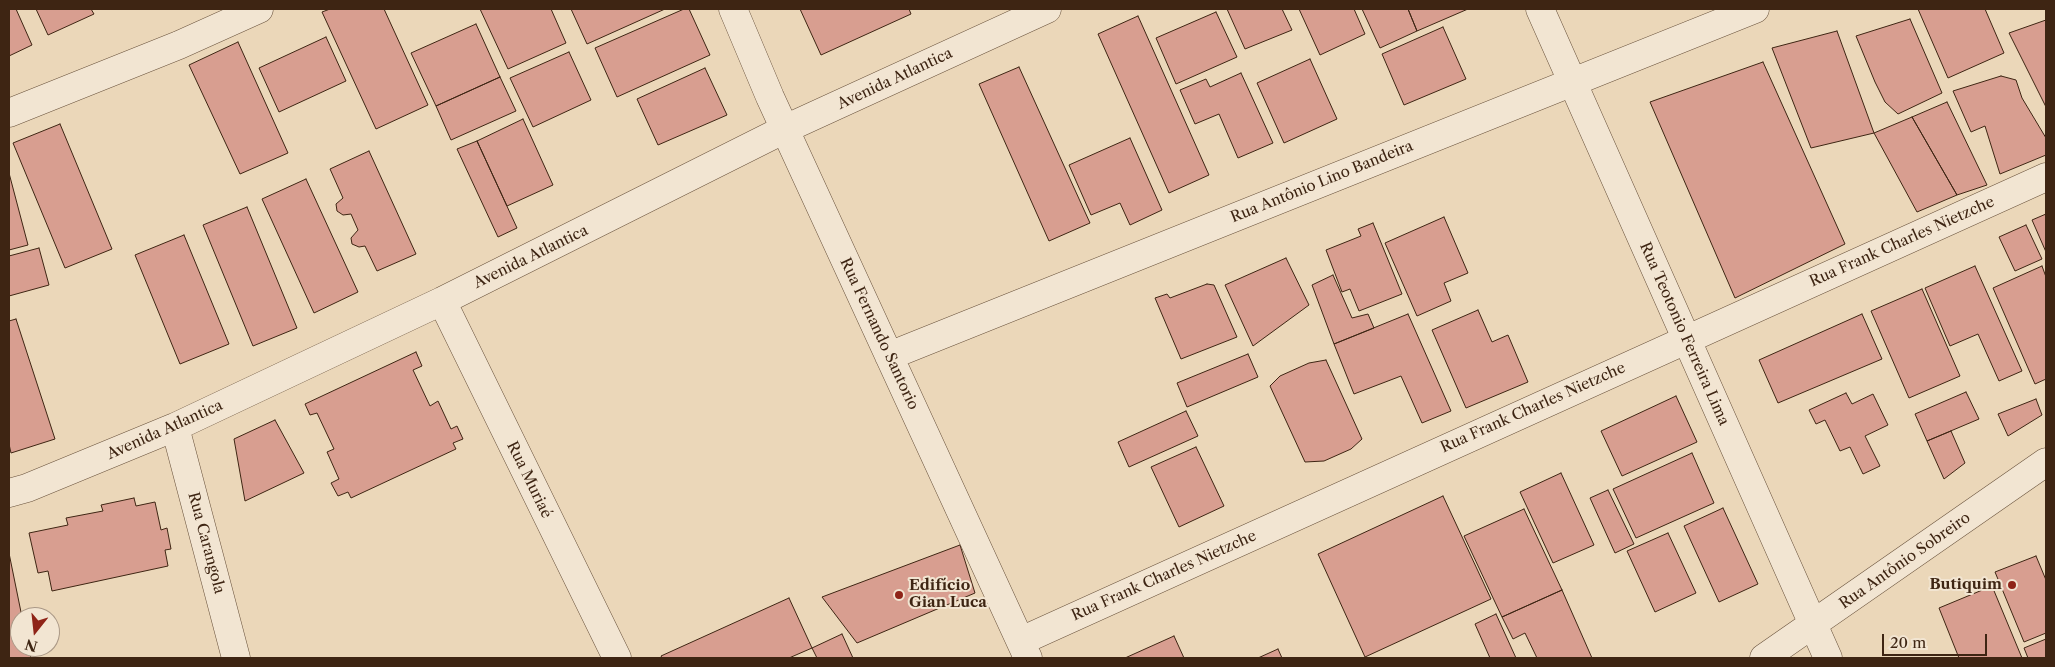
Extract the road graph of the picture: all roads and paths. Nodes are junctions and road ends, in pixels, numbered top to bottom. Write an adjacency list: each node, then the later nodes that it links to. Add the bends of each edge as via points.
1 (259, 9): 7 (street, via 179,45)
2 (732, 9): 8 (street, Rua Fernando Santorio)
3 (1047, 9): 8 (street, Avenida Atlantica)
4 (1540, 9): 6 (street, Rua Teotonio Ferreira Lima)
5 (1754, 9): 6 (street, Rua Antônio Lino Bandeira)
6 (1573, 82): 11 (street, Rua Teotonio Ferreira Lima); 12 (street, Rua Antônio Lino Bandeira)
7 (9, 113)
8 (785, 129): 10 (street, Avenida Atlantica); 12 (street, Rua Fernando Santorio)
9 (2046, 177): 11 (street, Rua Frank Charles Nietzche)
10 (442, 301): 13 (street, Avenida Atlantica); 19 (street, Rua Muriaé)
11 (1686, 339): 16 (street, Rua Teotonio Ferreira Lima); 17 (street, Rua Frank Charles Nietzche)
12 (889, 356): 17 (street, Rua Fernando Santorio)
13 (175, 427): 15 (street, Avenida Atlantica, via 27,488); 18 (street, Rua Carangola)
14 (2046, 462): 16 (street, Rua Antônio Sobreiro)
15 (9, 492)
16 (1813, 625): 20 (street, Rua Antônio Sobreiro); 21 (street, Rua Teotonio Ferreira Lima)
17 (1024, 650)
18 (236, 658)
19 (617, 658)
20 (1764, 658)
21 (1828, 658)

